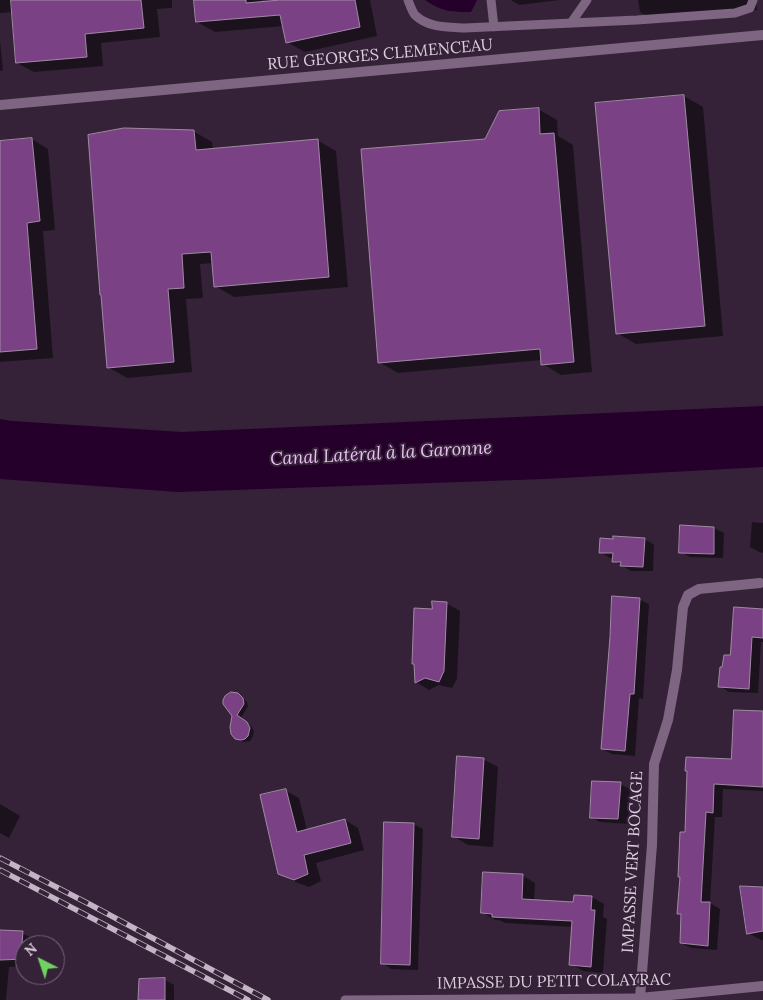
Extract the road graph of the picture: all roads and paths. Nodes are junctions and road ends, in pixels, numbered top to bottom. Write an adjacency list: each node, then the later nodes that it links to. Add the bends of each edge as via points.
1 (408, 0): 6 (lane, via 414,14 426,23 440,27)
2 (491, 0): 6 (lane)
3 (587, 0): 5 (lane)
4 (752, 0): 5 (lane, via 750,8 735,12)
5 (571, 24): 6 (lane)
6 (494, 27)
7 (763, 35): 8 (street, RUE GEORGES CLEMENCEAU)
8 (0, 105)
9 (760, 583): 11 (street, IMPASSE VERT BOCAGE, via 699,589 688,595 683,607 668,720 654,764 652,845)
10 (763, 986): 11 (street, IMPASSE DU PETIT COLAYRAC)
11 (640, 998): 12 (lane, IMPASSE DU PETIT COLAYRAC)
12 (345, 1000)

